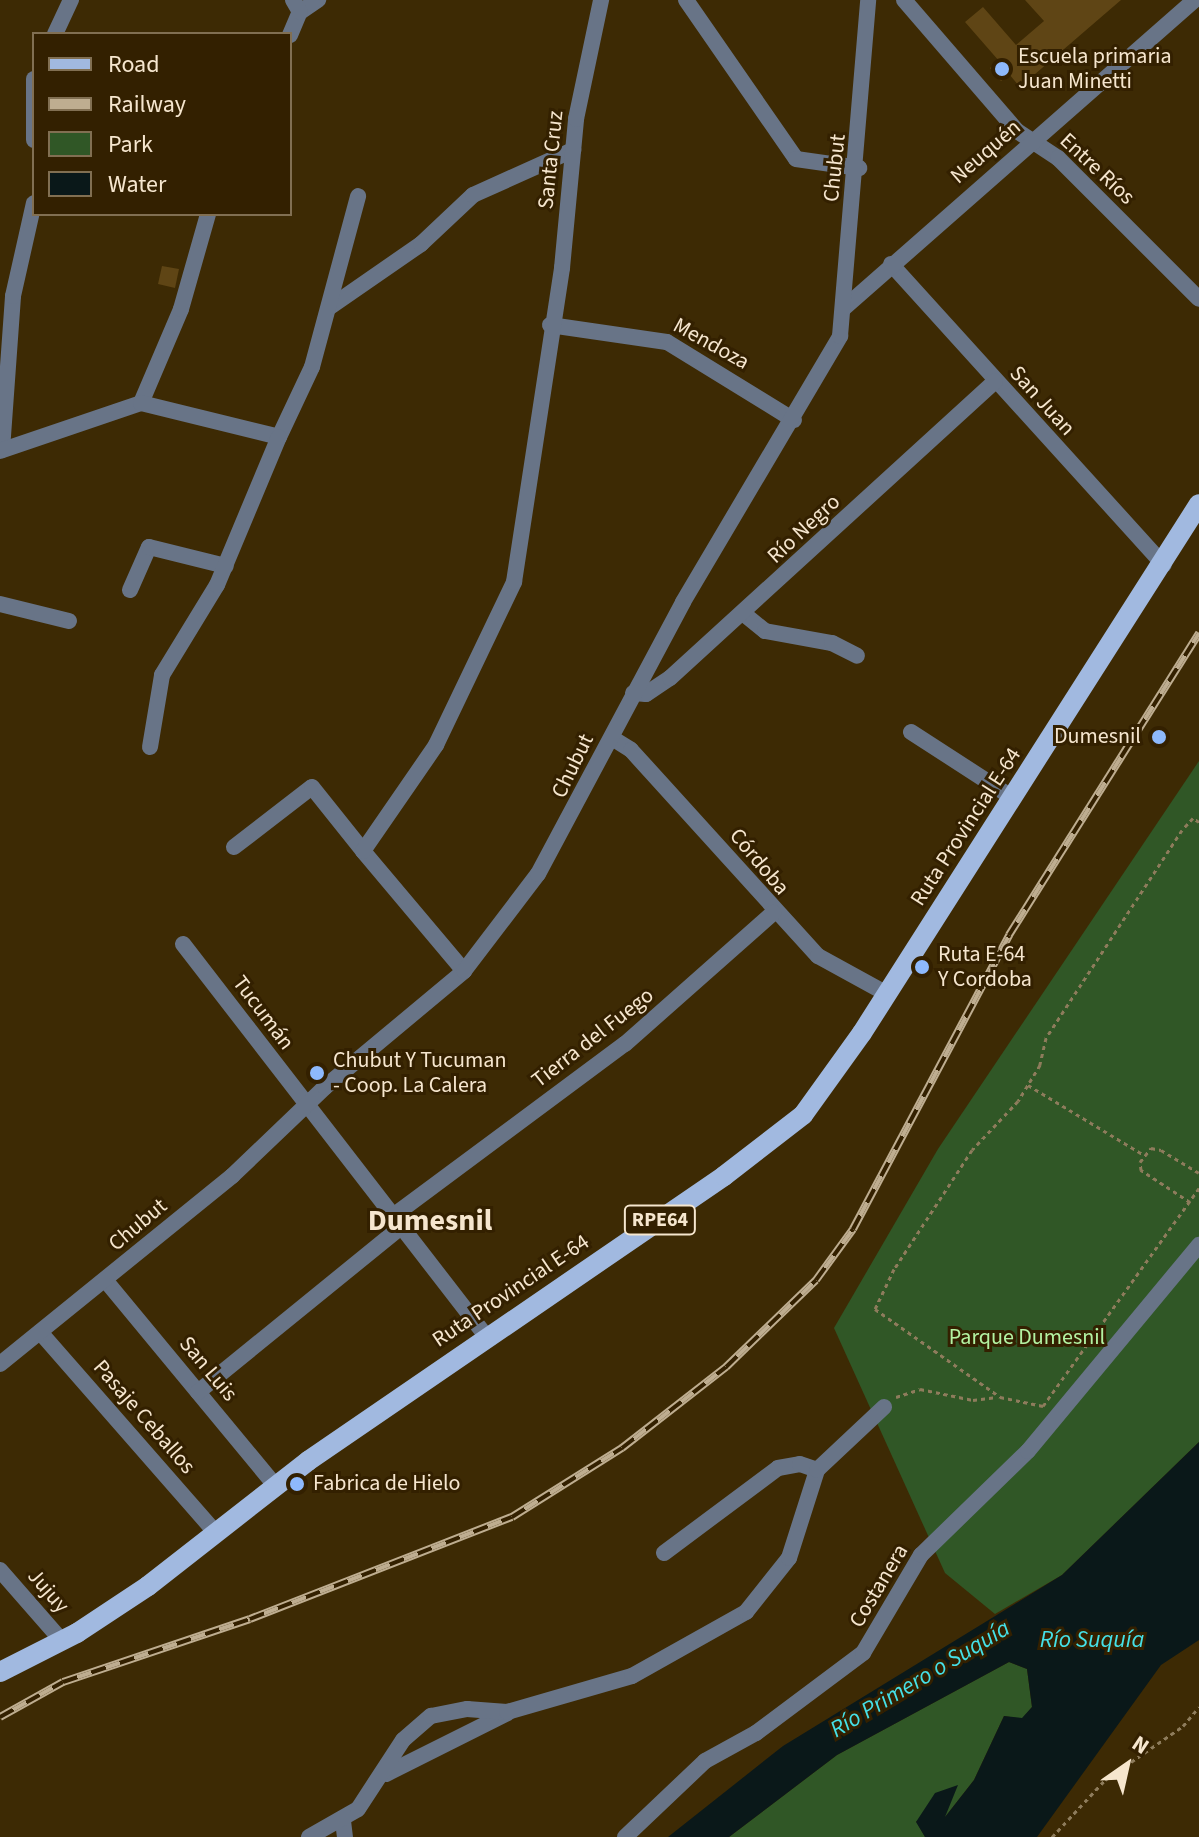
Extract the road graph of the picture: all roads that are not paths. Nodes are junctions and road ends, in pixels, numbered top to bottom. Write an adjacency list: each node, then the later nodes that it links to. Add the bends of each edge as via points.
1 (71, 0): 9 (street)
2 (318, 0): 8 (street)
3 (601, 0): 12 (street, Santa Cruz)
4 (686, 0): 13 (street, via 796,159)
5 (868, 0): 13 (street, Chubut)
6 (904, 0): 11 (street, Entre Ríos)
7 (1195, 0): 11 (street, Neuquén)
8 (296, 6): 10 (street)
9 (56, 32)
10 (291, 32)
11 (1031, 142): 17 (street, Neuquén); 18 (street, Entre Ríos, via 1058,158)
12 (573, 150): 19 (street, via 473,195 421,244); 21 (street, Santa Cruz)
13 (859, 168): 20 (street, Chubut)
14 (358, 196): 19 (street)
15 (32, 212): 26 (street, via 13,296)
16 (207, 216): 23 (street, via 181,309)
17 (891, 264): 20 (street, Neuquén); 22 (street, San Juan)
18 (1199, 299)
19 (330, 307): 25 (street, via 304,389)
20 (844, 308): 24 (street, Chubut, via 835,350)
21 (550, 325): 24 (street, Mendoza, via 667,342); 41 (street, Santa Cruz, via 510,594 436,745)
22 (995, 381): 28 (street, San Juan); 32 (street, Río Negro)
23 (141, 403): 25 (street); 26 (street)
24 (794, 420): 35 (street, Chubut)
25 (279, 437): 29 (street)
26 (1, 450)
27 (1199, 504): 28 (main road, Ruta Provincial E-64 / RPE64)
28 (1164, 565): 39 (main road, Ruta Provincial E-64 / RPE64)
29 (226, 566): 30 (street, via 149,547); 38 (street, via 162,675)
30 (130, 590)
31 (0, 604): 33 (street)
32 (744, 614): 34 (street, via 765,631 832,643); 35 (street, Río Negro, via 659,688)
33 (69, 621)
34 (857, 656)
35 (633, 693): 37 (street, Chubut)
36 (911, 732): 39 (street)
37 (612, 738): 42 (street, Córdoba, via 631,750); 44 (street, Chubut, via 532,885)
38 (150, 747)
39 (1013, 798): 45 (main road, Ruta Provincial E-64 / RPE64)
40 (234, 847): 41 (street, via 312,787)
41 (363, 851): 44 (street)
42 (773, 913): 45 (street, Córdoba, via 818,956); 47 (street, Tierra del Fuego, via 625,1044)
43 (183, 944): 46 (street, Tucumán)
44 (464, 971): 46 (street, Chubut)
45 (887, 994): 51 (main road, Ruta Provincial E-64 / RPE64, via 824,1091 783,1133)
46 (306, 1106): 47 (street, Tucumán); 49 (street, Chubut)
47 (397, 1222): 51 (street, Tucumán); 53 (street, Tierra del Fuego)
48 (1199, 1245): 66 (street, Costanera, via 1028,1451 921,1555 863,1653 756,1733 705,1761)
49 (106, 1281): 50 (street, Chubut); 53 (street, San Luis)
50 (40, 1332): 52 (street, Chubut); 57 (street, Pasaje Ceballos)
51 (486, 1336): 56 (main road, Ruta Provincial E-64 / RPE64)
52 (0, 1364)
53 (198, 1392): 56 (street, San Luis)
54 (884, 1407): 55 (street)
55 (817, 1470): 58 (street, via 800,1464 778,1468); 62 (street, via 789,1558 746,1612 632,1676)
56 (275, 1485): 57 (main road, Ruta Provincial E-64 / RPE64)
57 (215, 1532): 60 (main road, Ruta Provincial E-64 / RPE64, via 148,1586)
58 (664, 1553)
59 (0, 1570): 60 (street, Jujuy)
60 (62, 1641): 61 (main road, Ruta Provincial E-64 / RPE64)
61 (0, 1672)
62 (513, 1711): 63 (street); 63 (street, via 467,1709 431,1716 412,1729)
63 (384, 1775): 64 (street)
64 (344, 1829): 65 (street)
65 (309, 1837)
66 (625, 1837)

